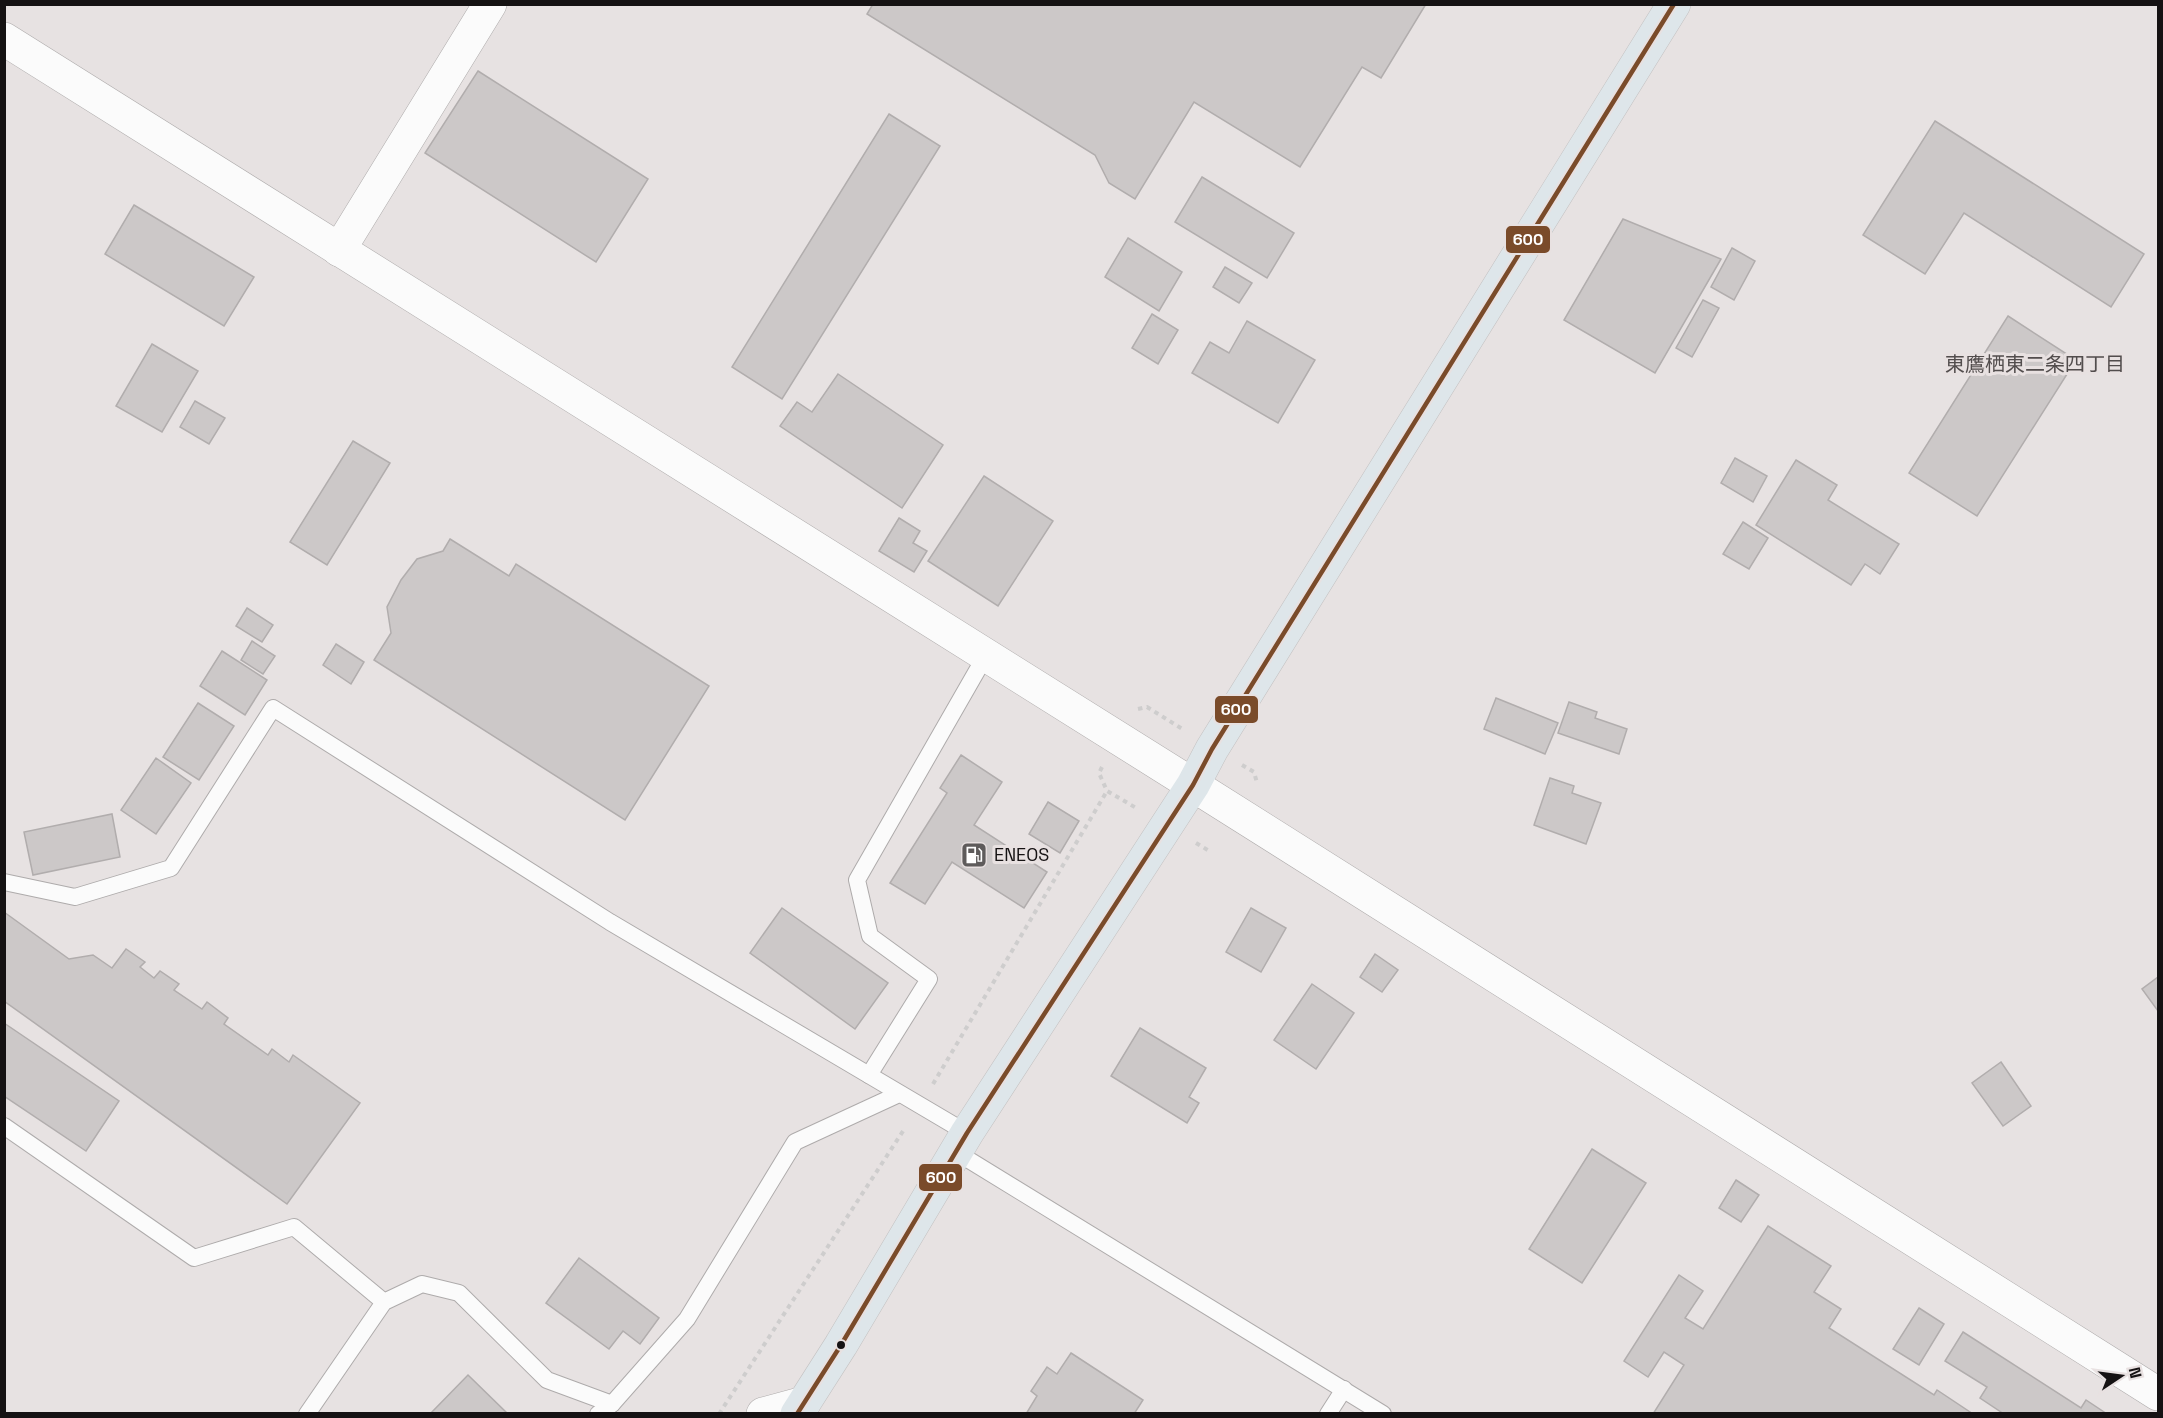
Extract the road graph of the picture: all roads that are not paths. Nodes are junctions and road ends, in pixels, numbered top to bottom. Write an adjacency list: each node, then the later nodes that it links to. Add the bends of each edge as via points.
1 (490, 4): 4 (street)
2 (1674, 4): 6 (main road, via 1212,748)
3 (4, 39): 4 (street)
4 (339, 250): 5 (street)
5 (986, 655): 6 (street); 8 (lane, via 857,880 870,936 929,979)
6 (1193, 785): 11 (main road); 14 (street)
7 (4, 882): 8 (lane, via 75,897 171,868 273,708 610,922)
8 (869, 1075): 9 (lane)
9 (899, 1094): 11 (lane); 16 (lane, via 795,1142 687,1319)
10 (4, 1126): 12 (lane, via 194,1258 294,1227)
11 (962, 1143): 13 (lane); 15 (main road)
12 (384, 1302): 16 (lane, via 422,1284 459,1293 547,1380); 17 (lane)
13 (1344, 1389): 19 (lane); 20 (lane)
14 (2158, 1394)
15 (801, 1408): 18 (street)
16 (605, 1409)
17 (307, 1413)
18 (763, 1413)
19 (1328, 1413)
20 (1383, 1413)

